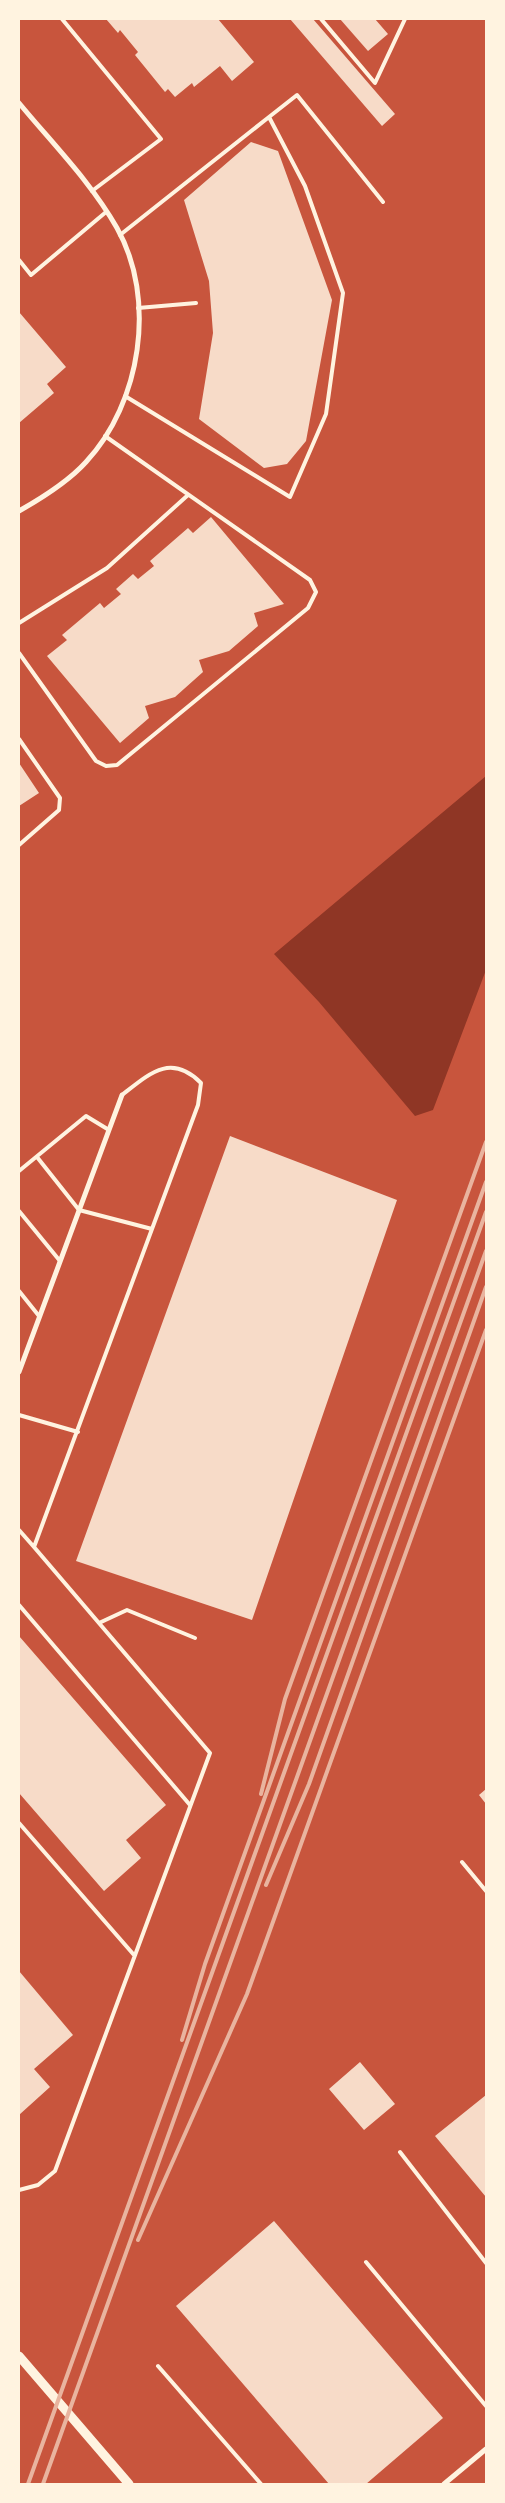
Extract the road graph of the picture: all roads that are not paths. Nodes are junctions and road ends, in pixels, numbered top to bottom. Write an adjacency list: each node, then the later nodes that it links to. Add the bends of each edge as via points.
1 (62, 19): 6 (lane, via 162,139)
2 (321, 19): 3 (lane, via 375,83)
3 (405, 19)
4 (19, 103): 6 (street)
5 (269, 117): 7 (lane, via 297,95); 9 (lane); 13 (lane, via 305,186 343,293 326,414 290,497)
6 (92, 191): 8 (street)
7 (383, 202)
8 (106, 212): 9 (street); 10 (lane, via 31,275)
9 (120, 235): 12 (street, via 131,264)
10 (19, 260)
11 (196, 303): 12 (lane)
12 (138, 308): 13 (street, via 139,346 133,377)
13 (125, 396): 14 (street)
14 (105, 436): 15 (lane); 16 (street, via 87,462)
15 (188, 495): 17 (lane, via 107,568); 18 (lane, via 310,580 316,592 308,608 117,765 106,766 96,761)
16 (19, 511)
17 (19, 623)
18 (19, 653)
19 (19, 739): 20 (lane, via 60,798 60,810)
20 (19, 845)
21 (122, 1095): 22 (street); 27 (lane, via 139,1081 174,1066 190,1072 201,1083 198,1105)
22 (109, 1130): 23 (lane, via 86,1116); 25 (street)
23 (36, 1157): 24 (lane); 25 (lane)
24 (19, 1171)
25 (79, 1210): 27 (lane); 28 (street)
26 (19, 1211): 28 (lane)
27 (152, 1229): 33 (lane)
28 (60, 1261): 30 (street)
29 (19, 1292): 30 (lane)
30 (39, 1316): 31 (street)
31 (19, 1372)
32 (19, 1416): 33 (lane)
33 (78, 1432): 35 (lane)
34 (19, 1530): 35 (lane)
35 (34, 1547): 37 (lane)
36 (19, 1605): 39 (lane)
37 (99, 1623): 38 (lane, via 127,1610); 39 (lane, via 210,1753)
38 (195, 1638)
39 (190, 1805): 43 (lane)
40 (19, 1823): 43 (lane)
41 (462, 1862): 42 (lane)
42 (486, 1890)
43 (134, 1955): 45 (lane, via 55,2171 38,2184)
44 (400, 2152): 47 (lane)
45 (19, 2190)
46 (366, 2262): 50 (lane)
47 (486, 2263)
48 (19, 2356): 52 (street)
49 (158, 2366): 53 (lane)
50 (486, 2406)
51 (486, 2449): 54 (street)
52 (129, 2484)
53 (261, 2484)
54 (444, 2484)

